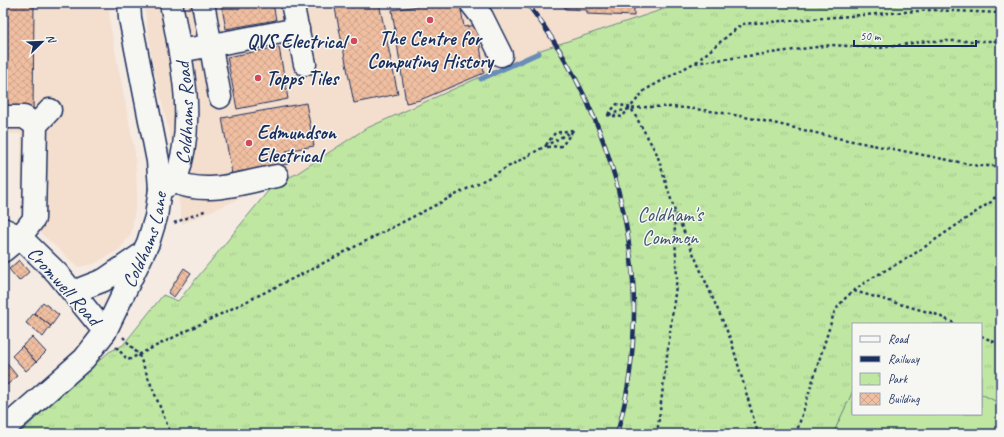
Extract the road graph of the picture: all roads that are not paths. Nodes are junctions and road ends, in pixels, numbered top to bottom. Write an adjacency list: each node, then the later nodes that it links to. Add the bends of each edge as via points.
1 (129, 3): 14 (street, Coldhams Lane, via 158,161)
2 (171, 3): 8 (street, Coldhams Road)
3 (203, 3): 7 (street)
4 (292, 3): 6 (street)
5 (471, 3): 9 (street, via 482,17)
6 (298, 29): 7 (street); 10 (street)
7 (211, 45): 8 (street); 11 (street)
8 (180, 51): 14 (street, Coldhams Road, via 186,96 186,142 182,163)
9 (501, 55)
10 (305, 64)
11 (220, 97)
12 (3, 117): 15 (street, via 43,117 34,219)
13 (277, 176): 14 (street, via 212,189)
14 (168, 186): 17 (street, Coldhams Lane)
15 (11, 233): 16 (street); 18 (street, Cromwell Road)
16 (3, 252)
17 (143, 254): 18 (street, via 104,280); 19 (street, Coldhams Lane)
18 (73, 292): 19 (street, Cromwell Road)
19 (114, 338): 20 (street, Coldhams Lane, via 84,359)
20 (3, 430)

